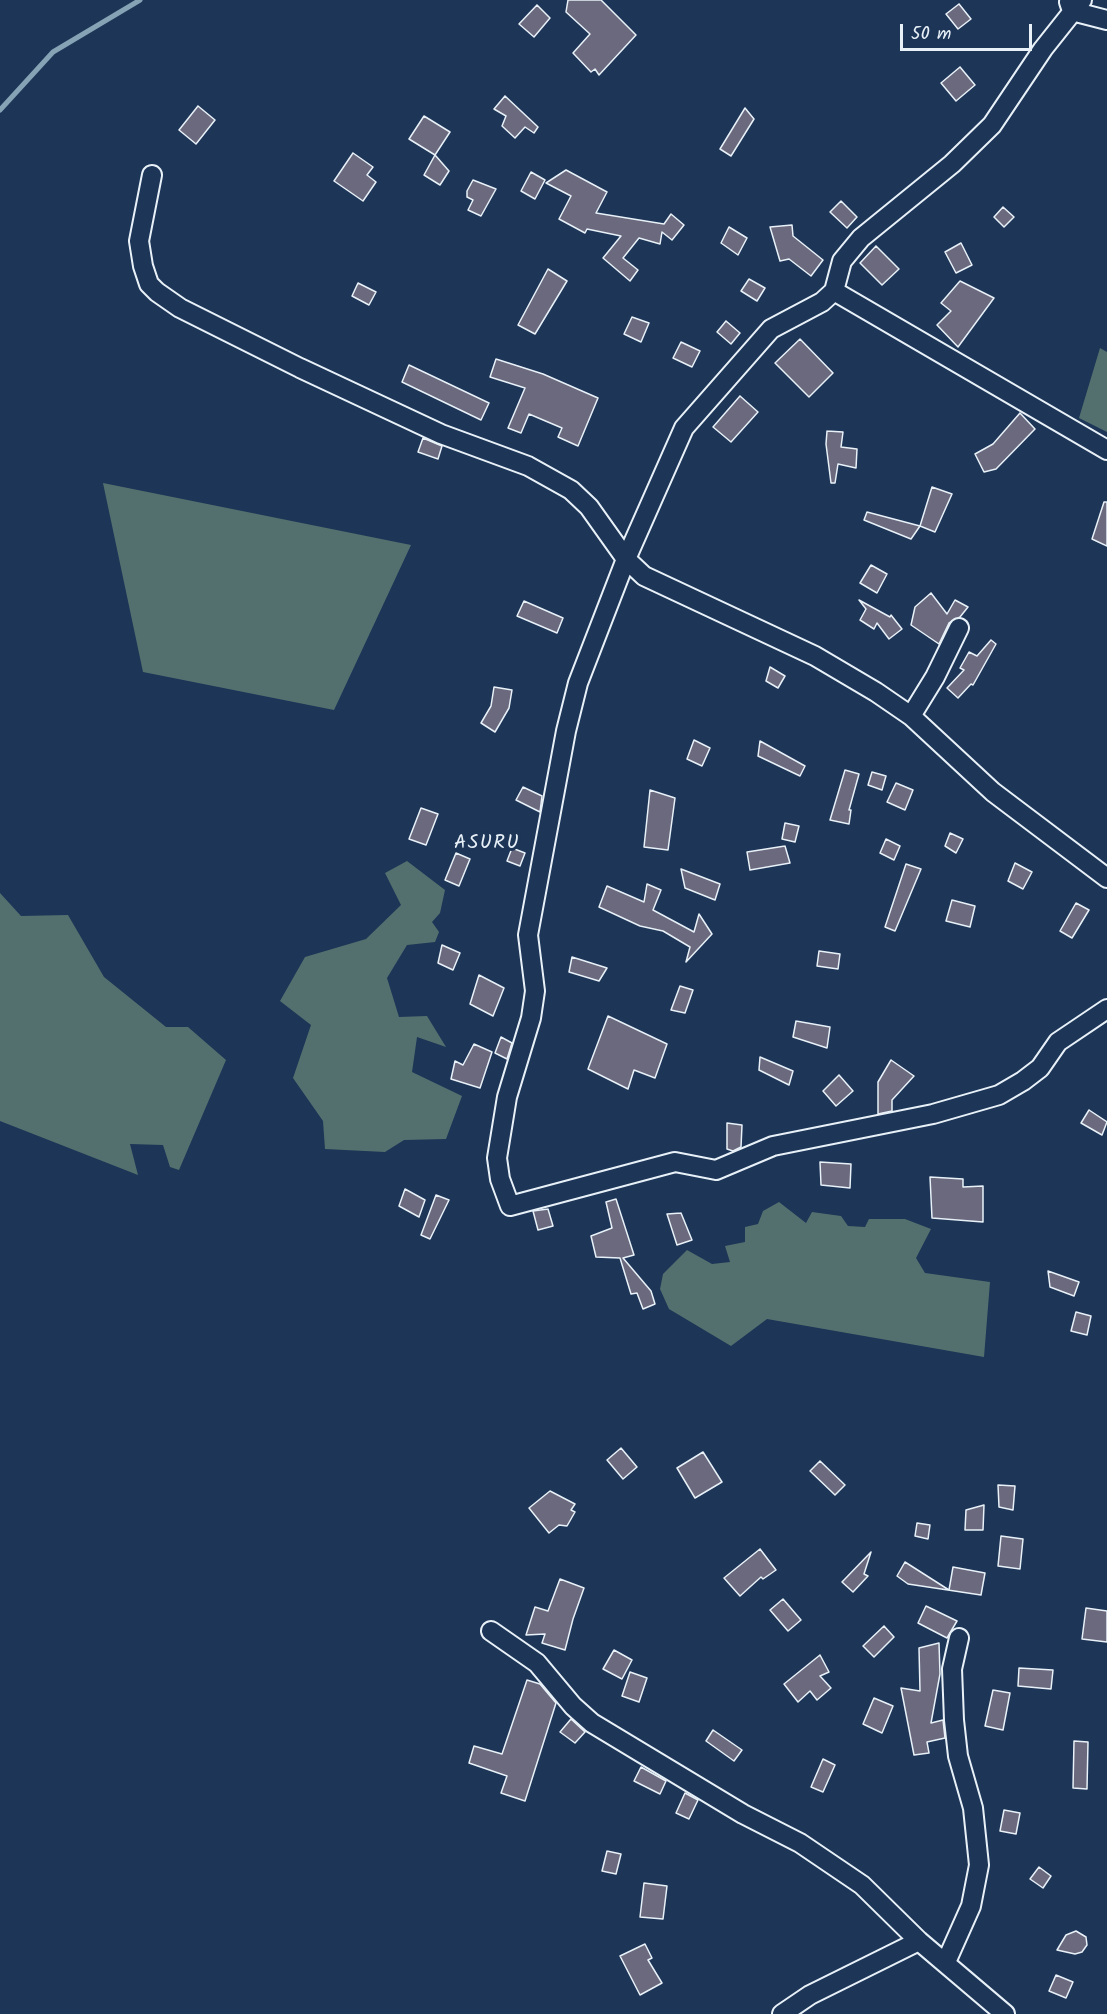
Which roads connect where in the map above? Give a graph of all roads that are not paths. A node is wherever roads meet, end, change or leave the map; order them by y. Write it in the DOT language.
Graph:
graph roads {
  1 [pos="1074,4"];
  2 [pos="1107,20"];
  3 [pos="152,175"];
  4 [pos="834,291"];
  5 [pos="1107,450"];
  6 [pos="626,559"];
  7 [pos="959,628"];
  8 [pos="911,716"];
  9 [pos="1107,878"];
  10 [pos="1107,1009"];
  11 [pos="491,1631"];
  12 [pos="959,1638"];
  13 [pos="919,1941"];
  14 [pos="946,1962"];
  15 [pos="782,2014"];
  16 [pos="1005,2014"];
  1 -- 2 [label="street"];
  1 -- 4 [label="street"];
  3 -- 6 [label="street"];
  4 -- 5 [label="street"];
  4 -- 6 [label="street"];
  6 -- 8 [label="street"];
  6 -- 10 [label="street"];
  7 -- 8 [label="street"];
  8 -- 9 [label="street"];
  11 -- 13 [label="street"];
  12 -- 14 [label="street"];
  13 -- 14 [label="street"];
  13 -- 15 [label="street"];
  14 -- 16 [label="street"];
}
